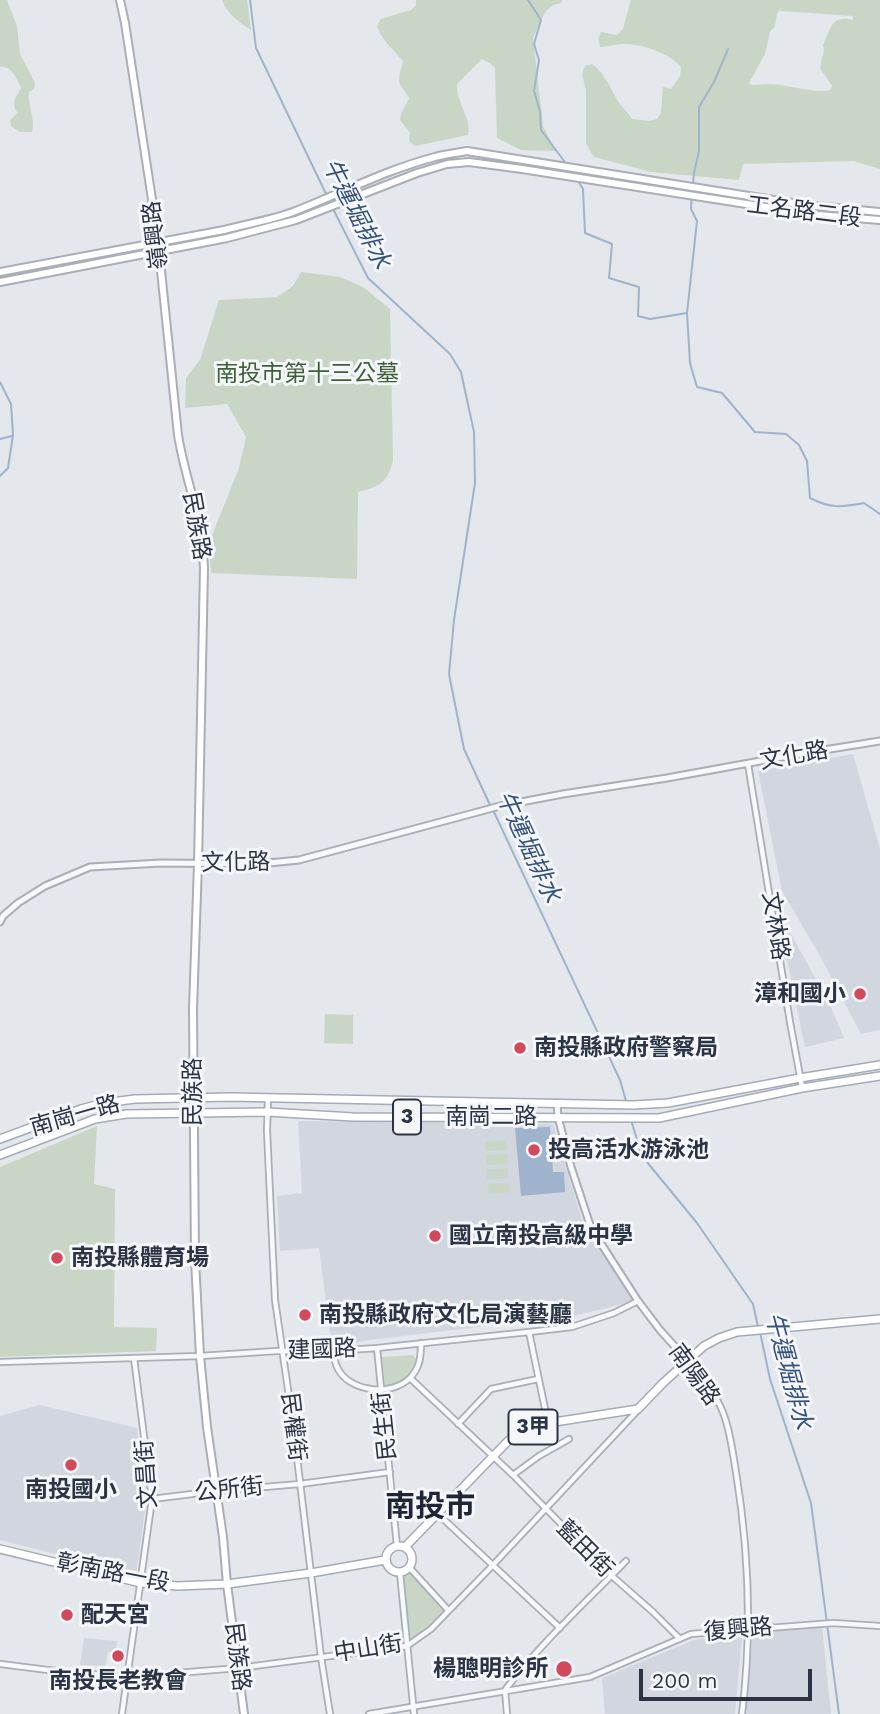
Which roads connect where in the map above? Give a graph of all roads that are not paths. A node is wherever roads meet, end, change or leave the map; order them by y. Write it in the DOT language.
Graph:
graph roads {
  1 [pos="120,0"];
  2 [pos="880,212"];
  3 [pos="880,220"];
  4 [pos="157,241"];
  5 [pos="158,252"];
  6 [pos="0,272"];
  7 [pos="0,282"];
  8 [pos="185,470"];
  9 [pos="880,741"];
  10 [pos="748,764"];
  11 [pos="198,864"];
  12 [pos="0,922"];
  13 [pos="880,1065"];
  14 [pos="880,1076"];
  15 [pos="800,1078"];
  16 [pos="802,1088"];
  17 [pos="194,1097"];
  18 [pos="268,1098"];
  19 [pos="557,1104"];
  20 [pos="267,1112"];
  21 [pos="193,1113"];
  22 [pos="558,1117"];
  23 [pos="0,1139"];
  24 [pos="0,1155"];
  25 [pos="638,1301"];
  26 [pos="880,1319"];
  27 [pos="529,1332"];
  28 [pos="421,1343"];
  29 [pos="377,1348"];
  30 [pos="283,1351"];
  31 [pos="333,1351"];
  32 [pos="200,1356"];
  33 [pos="134,1359"];
  34 [pos="688,1360"];
  35 [pos="0,1362"];
  36 [pos="410,1378"];
  37 [pos="538,1380"];
  38 [pos="382,1389"];
  39 [pos="638,1409"];
  40 [pos="548,1423"];
  41 [pos="458,1424"];
  42 [pos="569,1439"];
  43 [pos="494,1457"];
  44 [pos="390,1472"];
  45 [pos="513,1475"];
  46 [pos="300,1484"];
  47 [pos="216,1490"];
  48 [pos="152,1499"];
  49 [pos="546,1509"];
  50 [pos="437,1513"];
  51 [pos="401,1546"];
  52 [pos="0,1549"];
  53 [pos="385,1560"];
  54 [pos="626,1561"];
  55 [pos="493,1565"];
  56 [pos="409,1567"];
  57 [pos="311,1573"];
  58 [pos="400,1573"];
  59 [pos="612,1576"];
  60 [pos="141,1583"];
  61 [pos="227,1584"];
  62 [pos="448,1610"];
  63 [pos="880,1626"];
  64 [pos="560,1628"];
  65 [pos="747,1629"];
  66 [pos="680,1639"];
  67 [pos="407,1647"];
  68 [pos="321,1657"];
  69 [pos="0,1664"];
  70 [pos="239,1668"];
  71 [pos="127,1677"];
  72 [pos="505,1690"];
  73 [pos="414,1706"];
  74 [pos="122,1714"];
  75 [pos="244,1714"];
  76 [pos="330,1714"];
  77 [pos="369,1714"];
  78 [pos="414,1714"];
  79 [pos="507,1714"];
  80 [pos="742,1714"];
  1 -- 4 [label="main road, 嶺興路"];
  2 -- 4 [label="main road, 工名路二段"];
  3 -- 5 [label="main road, 工名路二段"];
  4 -- 5 [label="main road, 嶺興路"];
  4 -- 6 [label="main road"];
  5 -- 7 [label="main road"];
  5 -- 8 [label="main road, 嶺興路"];
  8 -- 11 [label="main road, 民族路"];
  9 -- 10 [label="street, 文化路"];
  10 -- 11 [label="street, 文化路"];
  10 -- 15 [label="street, 文林路"];
  11 -- 12 [label="street, 文化路"];
  11 -- 17 [label="main road, 民族路"];
  13 -- 15 [label="main road, 3"];
  14 -- 16 [label="main road, 3"];
  15 -- 16 [label="street, 文林路"];
  15 -- 19 [label="main road, 南崗二路 / 3"];
  16 -- 22 [label="main road, 南崗二路 / 3"];
  17 -- 18 [label="main road, 南崗二路 / 3"];
  17 -- 21 [label="main road, 民族路"];
  17 -- 23 [label="main road, 南崗一路 / 3"];
  18 -- 19 [label="main road, 南崗二路 / 3"];
  18 -- 20 [label="street, 民權街"];
  19 -- 22 [label="street, 南陽路"];
  20 -- 21 [label="main road, 南崗二路 / 3"];
  20 -- 22 [label="main road, 南崗二路 / 3"];
  20 -- 30 [label="street, 民權街"];
  21 -- 24 [label="main road, 南崗一路 / 3"];
  21 -- 32 [label="main road, 民族路"];
  22 -- 25 [label="street, 南陽路"];
  25 -- 27 [label="street, 建國路"];
  25 -- 34 [label="street, 南陽路"];
  26 -- 34 [label="main road"];
  27 -- 28 [label="street, 建國路"];
  27 -- 37 [label="street"];
  28 -- 29 [label="street, 建國路"];
  28 -- 36 [label="street"];
  29 -- 31 [label="street, 建國路"];
  29 -- 38 [label="street, 民生街"];
  30 -- 31 [label="street, 建國路"];
  30 -- 32 [label="street, 建國路"];
  30 -- 46 [label="street, 民權街"];
  31 -- 38 [label="street"];
  32 -- 33 [label="street, 建國路"];
  32 -- 47 [label="main road, 民族路"];
  33 -- 35 [label="street, 建國路"];
  33 -- 48 [label="street, 文昌街"];
  34 -- 39 [label="main road"];
  34 -- 65 [label="street, 南陽路"];
  36 -- 38 [label="street"];
  36 -- 41 [label="street, 藍田街"];
  37 -- 40 [label="street"];
  37 -- 41 [label="street"];
  38 -- 44 [label="street, 民生街"];
  39 -- 40 [label="main road, 3甲"];
  39 -- 49 [label="street, 中山街"];
  40 -- 43 [label="main road, 3甲"];
  41 -- 43 [label="street, 藍田街"];
  42 -- 45 [label="street"];
  43 -- 45 [label="street, 藍田街"];
  43 -- 50 [label="main road, 3甲"];
  44 -- 46 [label="street, 公所街"];
  44 -- 51 [label="street, 民生街"];
  45 -- 49 [label="street, 藍田街"];
  46 -- 47 [label="street, 公所街"];
  46 -- 57 [label="street, 民權街"];
  47 -- 48 [label="street, 公所街"];
  47 -- 61 [label="main road, 民族路"];
  48 -- 60 [label="street, 文昌街"];
  49 -- 55 [label="street, 中山街"];
  49 -- 59 [label="street, 藍田街"];
  50 -- 51 [label="main road, 3甲"];
  50 -- 55 [label="street"];
  51 -- 53 [label="main road, 3甲"];
  51 -- 56 [label="main road"];
  52 -- 60 [label="main road, 彰南路一段"];
  53 -- 57 [label="main road, 彰南路一段"];
  53 -- 58 [label="main road"];
  54 -- 59 [label="street"];
  55 -- 62 [label="street, 中山街"];
  55 -- 64 [label="street"];
  56 -- 58 [label="main road"];
  56 -- 62 [label="street"];
  57 -- 61 [label="main road, 彰南路一段"];
  57 -- 68 [label="street, 民權街"];
  58 -- 67 [label="street"];
  59 -- 64 [label="street"];
  59 -- 66 [label="street, 藍田街"];
  60 -- 61 [label="main road, 彰南路一段"];
  60 -- 71 [label="street, 文昌街"];
  61 -- 70 [label="main road, 民族路"];
  62 -- 67 [label="street, 中山街"];
  63 -- 65 [label="street, 復興路"];
  64 -- 72 [label="street"];
  65 -- 66 [label="street, 復興路"];
  65 -- 80 [label="street, 南陽路"];
  66 -- 72 [label="street, 復興路"];
  67 -- 68 [label="street, 中山街"];
  67 -- 73 [label="street"];
  68 -- 70 [label="street, 中山街"];
  68 -- 76 [label="street, 民權街"];
  69 -- 71 [label="street, 中山街"];
  70 -- 71 [label="street, 中山街"];
  70 -- 75 [label="main road, 民族路"];
  71 -- 74 [label="street, 文昌街"];
  72 -- 73 [label="street, 復興路"];
  72 -- 79 [label="street"];
  73 -- 77 [label="street, 復興路"];
  73 -- 78 [label="street"];
}
